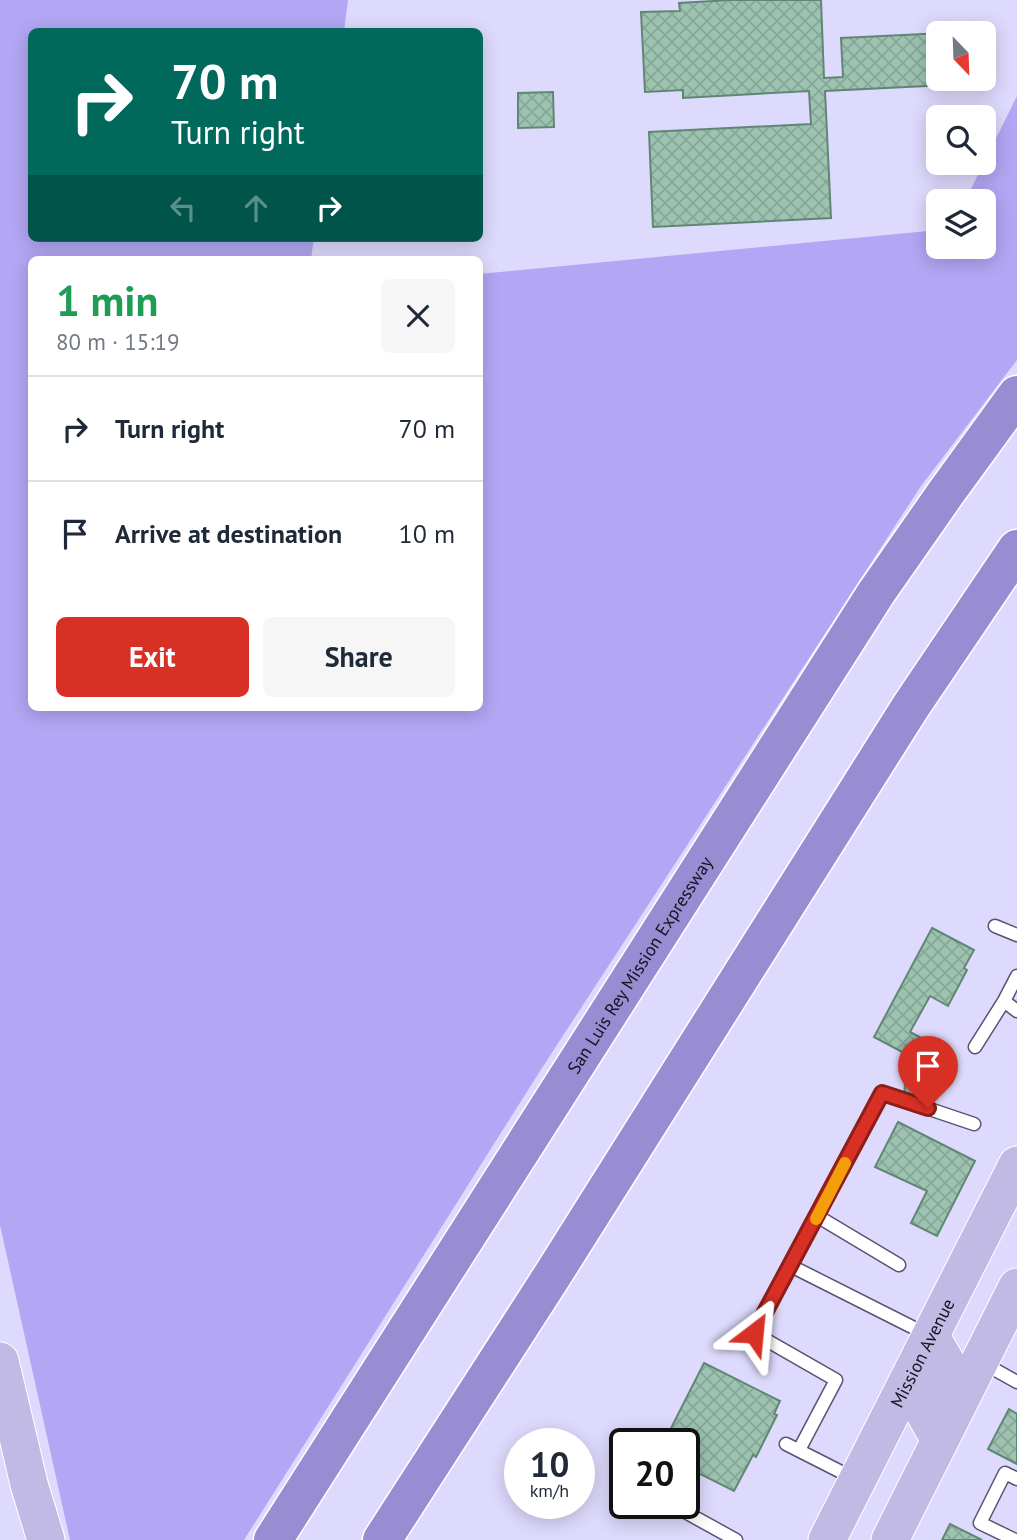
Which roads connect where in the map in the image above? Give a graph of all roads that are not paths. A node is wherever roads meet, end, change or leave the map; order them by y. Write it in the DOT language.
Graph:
graph roads {
  1 [pos="1017,395"];
  2 [pos="1017,549"];
  3 [pos="995,926"];
  4 [pos="1017,935"];
  5 [pos="1017,976"];
  6 [pos="1004,1001"];
  7 [pos="1017,1011"];
  8 [pos="975,1047"];
  9 [pos="974,1124"];
  10 [pos="1017,1165"];
  11 [pos="817,1216"];
  12 [pos="972,1254"];
  13 [pos="899,1265"];
  14 [pos="791,1266"];
  15 [pos="1017,1287"];
  16 [pos="931,1337"];
  17 [pos="0,1361"];
  18 [pos="980,1361"];
  19 [pos="1017,1382"];
  20 [pos="939,1441"];
  21 [pos="786,1444"];
  22 [pos="799,1450"];
  23 [pos="1017,1479"];
  24 [pos="859,1480"];
  25 [pos="698,1519"];
  26 [pos="894,1538"];
  27 [pos="46,1540"];
  28 [pos="273,1540"];
  29 [pos="382,1540"];
  30 [pos="736,1540"];
  31 [pos="827,1540"];
  32 [pos="1014,1540"];
  1 -- 28 [label="highway, San Luis Rey Mission Expressway"];
  2 -- 29 [label="highway"];
  3 -- 4 [label="lane"];
  5 -- 6 [label="lane"];
  6 -- 7 [label="lane"];
  6 -- 8 [label="lane"];
  9 -- 11 [label="lane"];
  10 -- 12 [label="main road, Mission Avenue"];
  11 -- 13 [label="lane"];
  11 -- 14 [label="lane"];
  12 -- 16 [label="main road, Mission Avenue"];
  12 -- 18 [label="main road"];
  14 -- 16 [label="lane"];
  14 -- 22 [label="lane"];
  15 -- 18 [label="main road"];
  16 -- 20 [label="main road"];
  16 -- 24 [label="main road, Mission Avenue"];
  17 -- 27 [label="main road"];
  18 -- 19 [label="lane"];
  18 -- 20 [label="main road"];
  20 -- 26 [label="main road"];
  21 -- 22 [label="lane"];
  22 -- 24 [label="lane"];
  23 -- 32 [label="lane"];
  24 -- 31 [label="main road, Mission Avenue"];
  25 -- 30 [label="lane"];
}
